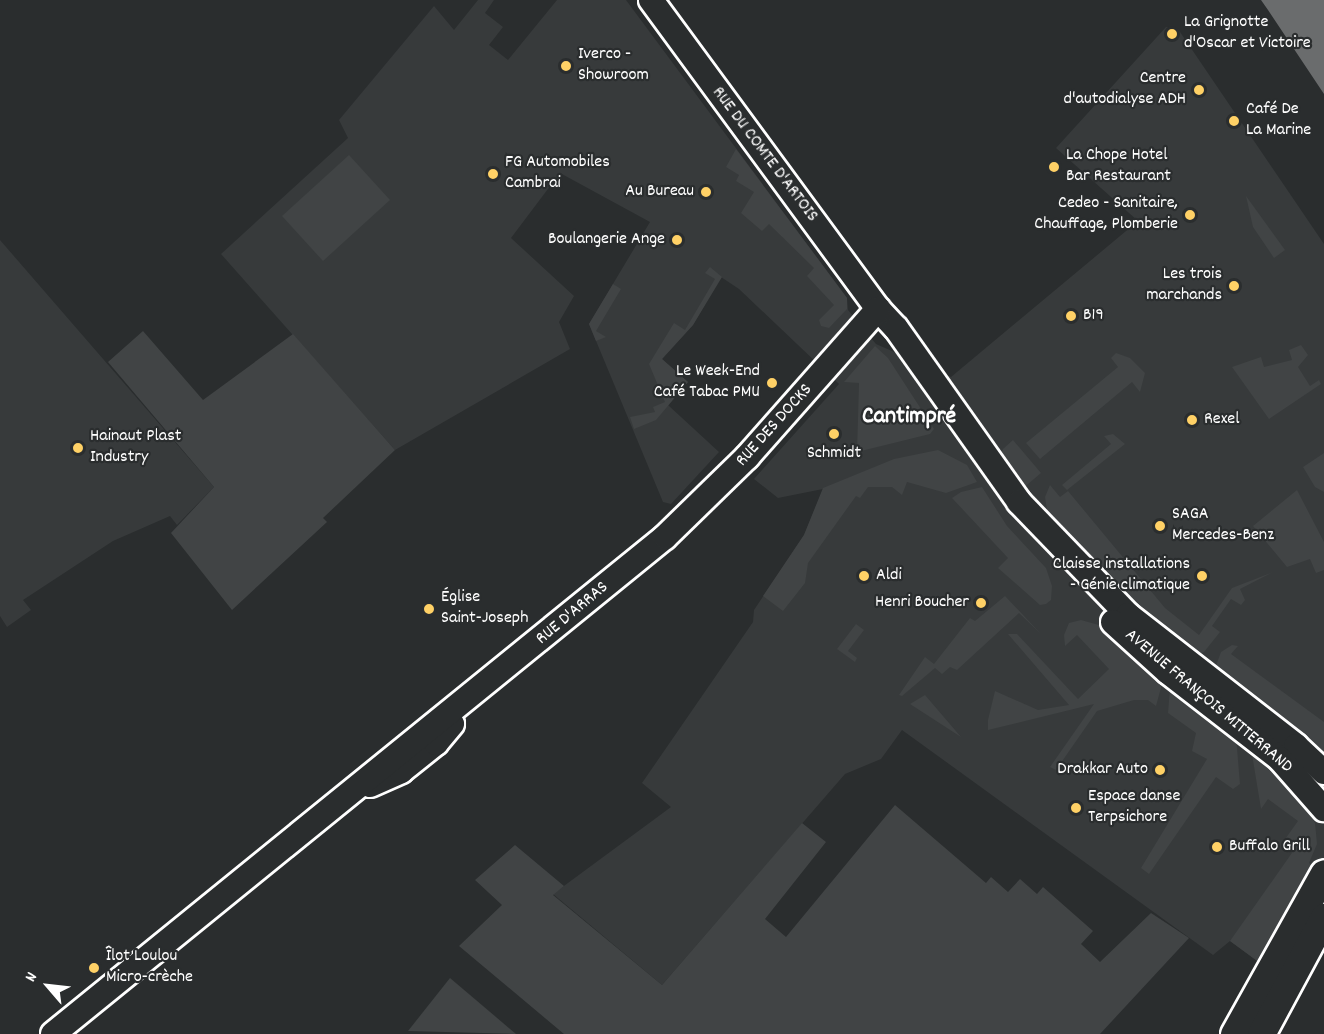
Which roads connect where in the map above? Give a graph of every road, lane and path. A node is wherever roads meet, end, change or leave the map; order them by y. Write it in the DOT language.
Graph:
graph roads {
  1 [pos="651,0"];
  2 [pos="878,309"];
  3 [pos="665,537"];
  4 [pos="1324,772"];
  5 [pos="1324,809"];
  6 [pos="1324,873"];
  7 [pos="1324,917"];
  8 [pos="1324,950"];
  9 [pos="53,1034"];
  10 [pos="1234,1034"];
  11 [pos="1261,1034"];
  12 [pos="1274,1034"];
  1 -- 2 [label="main road, RUE DU COMTE D'ARTOIS"];
  2 -- 3 [label="main road, RUE DES DOCKS"];
  2 -- 4 [label="main road, AVENUE FRANÇOIS MITTERRAND"];
  2 -- 5 [label="main road, AVENUE FRANÇOIS MITTERRAND"];
  3 -- 9 [label="main road, RUE D'ARRAS"];
  6 -- 10 [label="main road"];
  7 -- 11 [label="main road"];
  8 -- 12 [label="main road"];
}
